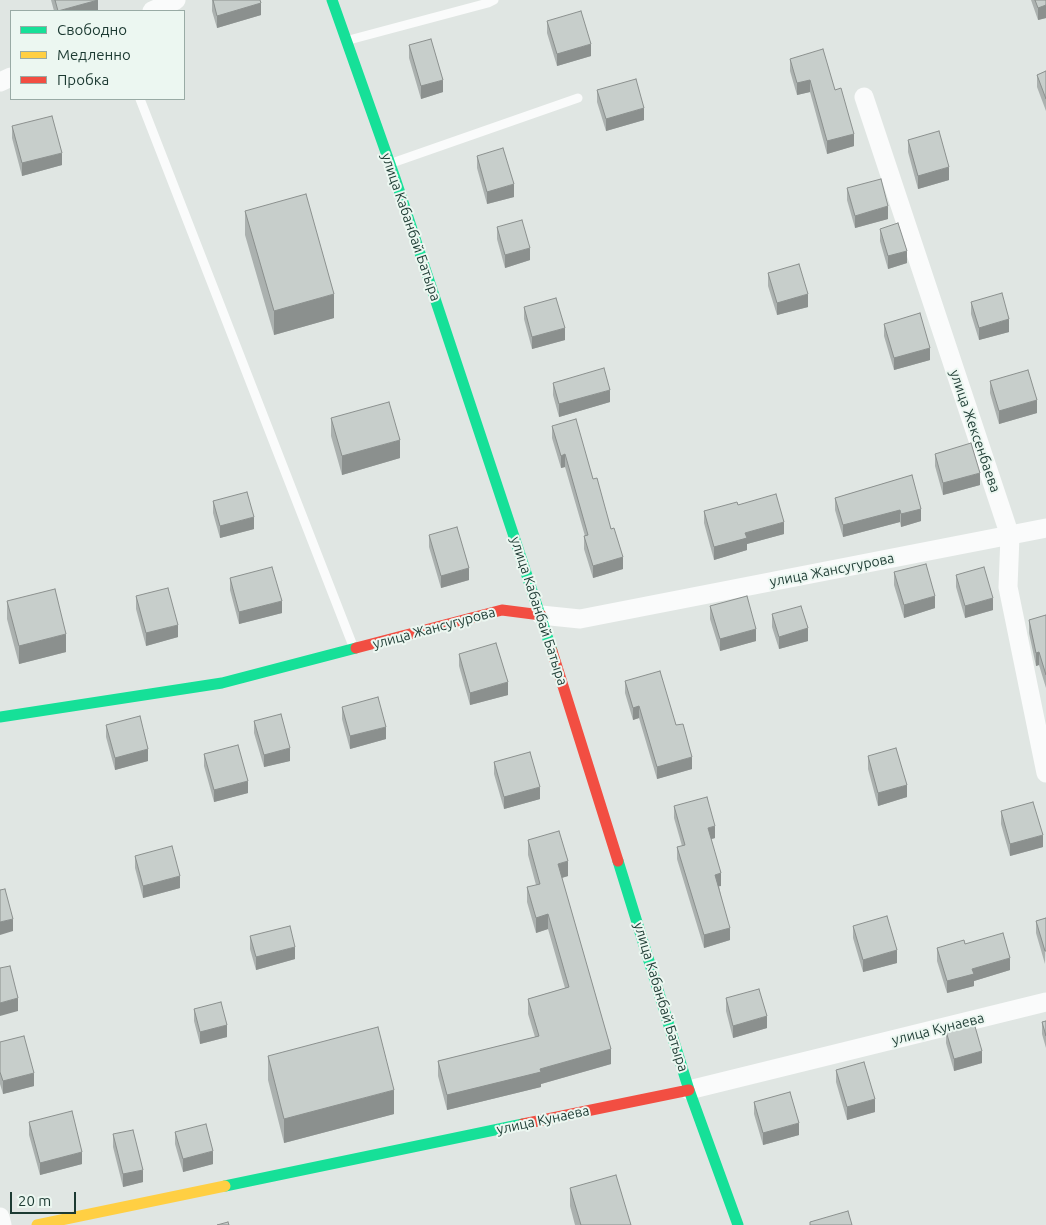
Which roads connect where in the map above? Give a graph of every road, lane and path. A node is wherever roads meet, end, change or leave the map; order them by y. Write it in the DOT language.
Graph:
graph roads {
  1 [pos="176,0"];
  2 [pos="332,0"];
  3 [pos="494,0"];
  4 [pos="154,10"];
  5 [pos="346,41"];
  6 [pos="578,98"];
  7 [pos="864,98"];
  8 [pos="140,100"];
  9 [pos="390,164"];
  10 [pos="1046,528"];
  11 [pos="1010,536"];
  12 [pos="541,614"];
  13 [pos="354,649"];
  14 [pos="0,717"];
  15 [pos="1046,773"];
  16 [pos="1046,1002"];
  17 [pos="689,1090"];
  18 [pos="0,1217"];
  19 [pos="2,1225"];
  20 [pos="37,1225"];
  21 [pos="738,1225"];
  1 -- 4 [label="street"];
  2 -- 5 [label="street, улица Кабанбай Батыра"];
  3 -- 5 [label="lane"];
  5 -- 9 [label="street, улица Кабанбай Батыра"];
  6 -- 9 [label="lane"];
  7 -- 11 [label="street, улица Жексенбаева"];
  8 -- 13 [label="lane"];
  9 -- 12 [label="street, улица Кабанбай Батыра"];
  10 -- 11 [label="street, улица Жансугурова"];
  11 -- 12 [label="street, улица Жансугурова"];
  11 -- 15 [label="street, улица Жексенбаева"];
  12 -- 13 [label="street, улица Жансугурова"];
  12 -- 17 [label="street, улица Кабанбай Батыра"];
  13 -- 14 [label="street, улица Жансугурова"];
  16 -- 17 [label="street, улица Кунаева"];
  17 -- 20 [label="street, улица Кунаева"];
  17 -- 21 [label="street, улица Кабанбай Батыра"];
  18 -- 19 [label="street"];
}
